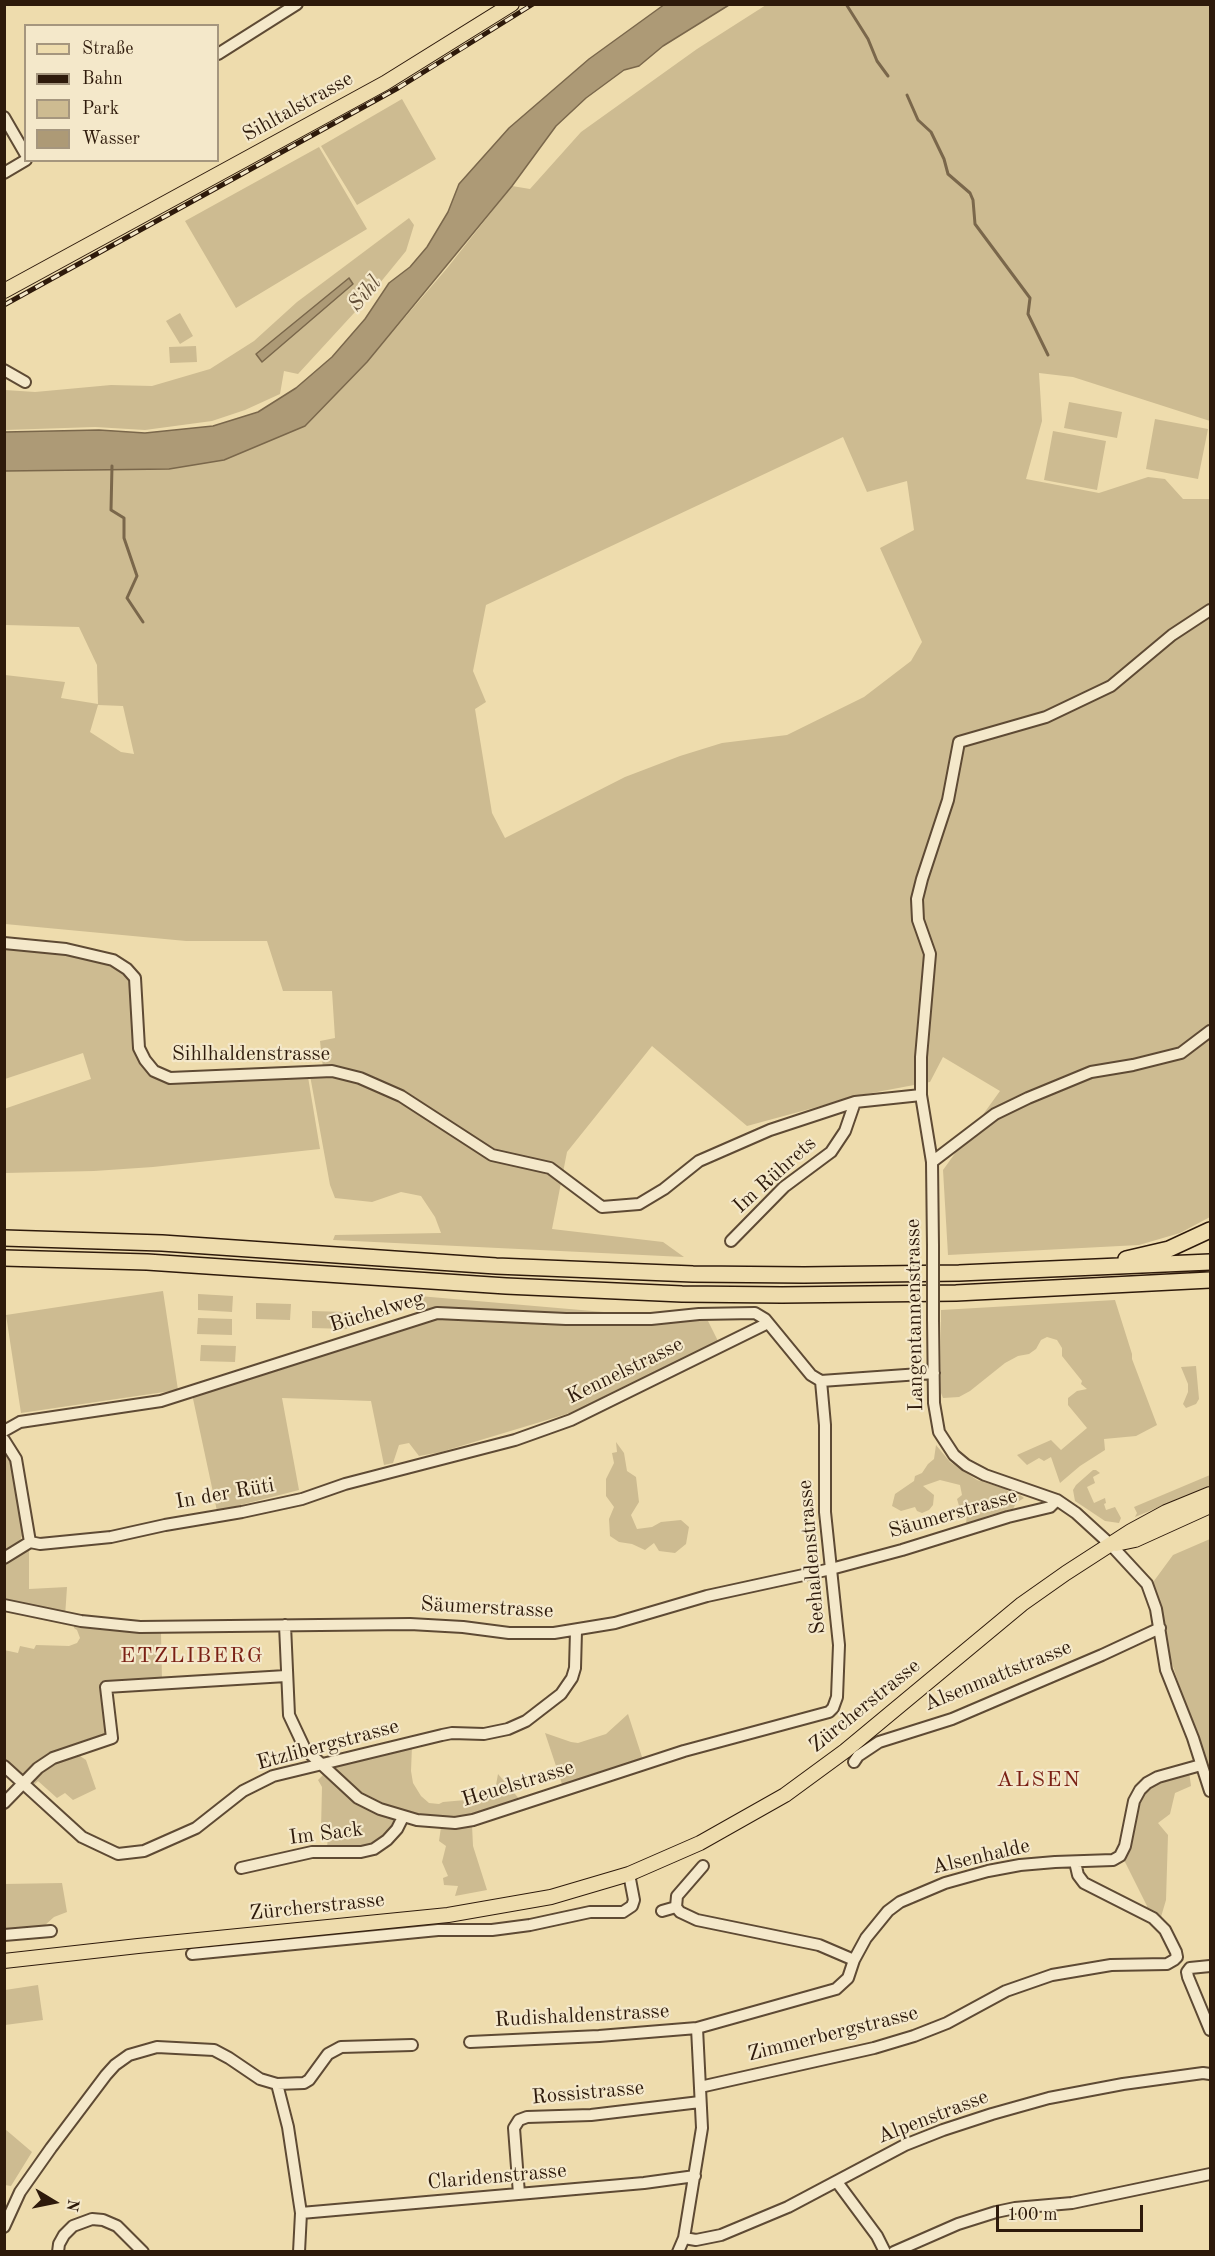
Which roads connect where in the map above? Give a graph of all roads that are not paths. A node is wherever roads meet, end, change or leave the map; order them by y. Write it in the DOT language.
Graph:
graph roads {
  1 [pos="297,4"];
  2 [pos="512,4"];
  3 [pos="219,53"];
  4 [pos="4,117"];
  5 [pos="24,152"];
  6 [pos="24,161"];
  7 [pos="4,172"];
  8 [pos="4,291"];
  9 [pos="4,370"];
  10 [pos="25,382"];
  11 [pos="1210,610"];
  12 [pos="4,943"];
  13 [pos="1210,1031"];
  14 [pos="921,1095"];
  15 [pos="855,1102"];
  16 [pos="932,1162"];
  17 [pos="1210,1230"];
  18 [pos="4,1238"];
  19 [pos="731,1241"];
  20 [pos="4,1258"];
  21 [pos="1210,1262"];
  22 [pos="1063,1269"];
  23 [pos="1210,1280"];
  24 [pos="768,1323"];
  25 [pos="934,1373"];
  26 [pos="821,1381"];
  27 [pos="4,1431"];
  28 [pos="4,1440"];
  29 [pos="424,1463"];
  30 [pos="1210,1494"];
  31 [pos="1057,1500"];
  32 [pos="1210,1506"];
  33 [pos="30,1542"];
  34 [pos="1111,1545"];
  35 [pos="4,1558"];
  36 [pos="831,1569"];
  37 [pos="4,1605"];
  38 [pos="285,1625"];
  39 [pos="1160,1628"];
  40 [pos="576,1631"];
  41 [pos="286,1676"];
  42 [pos="813,1716"];
  43 [pos="855,1762"];
  44 [pos="321,1764"];
  45 [pos="1201,1765"];
  46 [pos="4,1766"];
  47 [pos="23,1782"];
  48 [pos="1210,1791"];
  49 [pos="4,1803"];
  50 [pos="403,1817"];
  51 [pos="1075,1862"];
  52 [pos="702,1866"];
  53 [pos="241,1868"];
  54 [pos="629,1874"];
  55 [pos="675,1907"];
  56 [pos="662,1911"];
  57 [pos="51,1931"];
  58 [pos="4,1935"];
  59 [pos="192,1954"];
  60 [pos="854,1960"];
  61 [pos="4,1961"];
  62 [pos="1210,1965"];
  63 [pos="697,2028"];
  64 [pos="1210,2030"];
  65 [pos="470,2042"];
  66 [pos="412,2045"];
  67 [pos="1210,2074"];
  68 [pos="277,2084"];
  69 [pos="700,2087"];
  70 [pos="700,2102"];
  71 [pos="1210,2174"];
  72 [pos="695,2176"];
  73 [pos="837,2182"];
  74 [pos="519,2194"];
  75 [pos="301,2213"];
  76 [pos="4,2227"];
  77 [pos="684,2238"];
  78 [pos="58,2252"];
  79 [pos="143,2252"];
  80 [pos="298,2252"];
  81 [pos="678,2252"];
  82 [pos="885,2252"];
  83 [pos="894,2252"];
  1 -- 3 [label="street"];
  2 -- 8 [label="main road, Sihltalstrasse"];
  4 -- 5 [label="street"];
  6 -- 7 [label="street"];
  9 -- 10 [label="street"];
  11 -- 14 [label="street, Langentannenstrasse"];
  12 -- 15 [label="street, Sihlhaldenstrasse"];
  13 -- 16 [label="street"];
  14 -- 15 [label="street, Sihlhaldenstrasse"];
  14 -- 16 [label="street, Langentannenstrasse"];
  15 -- 19 [label="street, Im Rührets"];
  16 -- 25 [label="street, Langentannenstrasse, bridge"];
  17 -- 22 [label="highway"];
  18 -- 22 [label="highway"];
  20 -- 23 [label="highway"];
  21 -- 22 [label="highway"];
  24 -- 26 [label="street"];
  24 -- 27 [label="street, Büchelweg"];
  24 -- 29 [label="street, Kennelstrasse"];
  25 -- 26 [label="street"];
  25 -- 31 [label="street, Langentannenstrasse"];
  26 -- 36 [label="street, Seehaldenstrasse"];
  28 -- 33 [label="street"];
  29 -- 33 [label="street, In der Rüti"];
  30 -- 34 [label="main road, Zürcherstrasse"];
  31 -- 34 [label="street, Langentannenstrasse"];
  31 -- 36 [label="street, Säumerstrasse"];
  32 -- 34 [label="main road, Zürcherstrasse"];
  33 -- 35 [label="street"];
  34 -- 39 [label="street, Langentannenstrasse"];
  34 -- 54 [label="main road, Zürcherstrasse"];
  36 -- 40 [label="street, Säumerstrasse"];
  36 -- 42 [label="street, Seehaldenstrasse"];
  37 -- 38 [label="street, Säumerstrasse"];
  38 -- 40 [label="street, Säumerstrasse"];
  38 -- 41 [label="street, Heuelstrasse"];
  39 -- 43 [label="street, Alsenmattstrasse"];
  39 -- 45 [label="street, Langentannenstrasse"];
  40 -- 44 [label="street, Etzlibergstrasse"];
  41 -- 44 [label="street, Heuelstrasse"];
  41 -- 47 [label="street"];
  42 -- 50 [label="street, Heuelstrasse"];
  44 -- 47 [label="street, Etzlibergstrasse"];
  44 -- 50 [label="street, Heuelstrasse"];
  45 -- 48 [label="street, Langentannenstrasse"];
  45 -- 51 [label="street, Alsenhalde"];
  46 -- 47 [label="street, Etzlibergstrasse"];
  47 -- 49 [label="street"];
  50 -- 53 [label="street, Im Sack"];
  51 -- 60 [label="street, Alsenhalde"];
  51 -- 69 [label="street, Zimmerbergstrasse"];
  52 -- 55 [label="street"];
  54 -- 59 [label="street, Zürcherstrasse"];
  54 -- 61 [label="main road, Zürcherstrasse"];
  55 -- 56 [label="street"];
  55 -- 60 [label="street"];
  57 -- 58 [label="street"];
  60 -- 63 [label="street"];
  62 -- 64 [label="street"];
  63 -- 65 [label="street, Rudishaldenstrasse"];
  63 -- 69 [label="street"];
  66 -- 68 [label="street"];
  67 -- 73 [label="street, Alpenstrasse"];
  68 -- 75 [label="street"];
  68 -- 76 [label="street"];
  69 -- 70 [label="street"];
  70 -- 72 [label="street"];
  70 -- 74 [label="street, Rossistrasse"];
  71 -- 83 [label="street"];
  72 -- 74 [label="street, Claridenstrasse"];
  72 -- 77 [label="street"];
  73 -- 77 [label="street, Alpenstrasse"];
  73 -- 82 [label="street"];
  74 -- 75 [label="street, Claridenstrasse"];
  75 -- 80 [label="street"];
  77 -- 81 [label="street"];
  78 -- 79 [label="street"];
}
